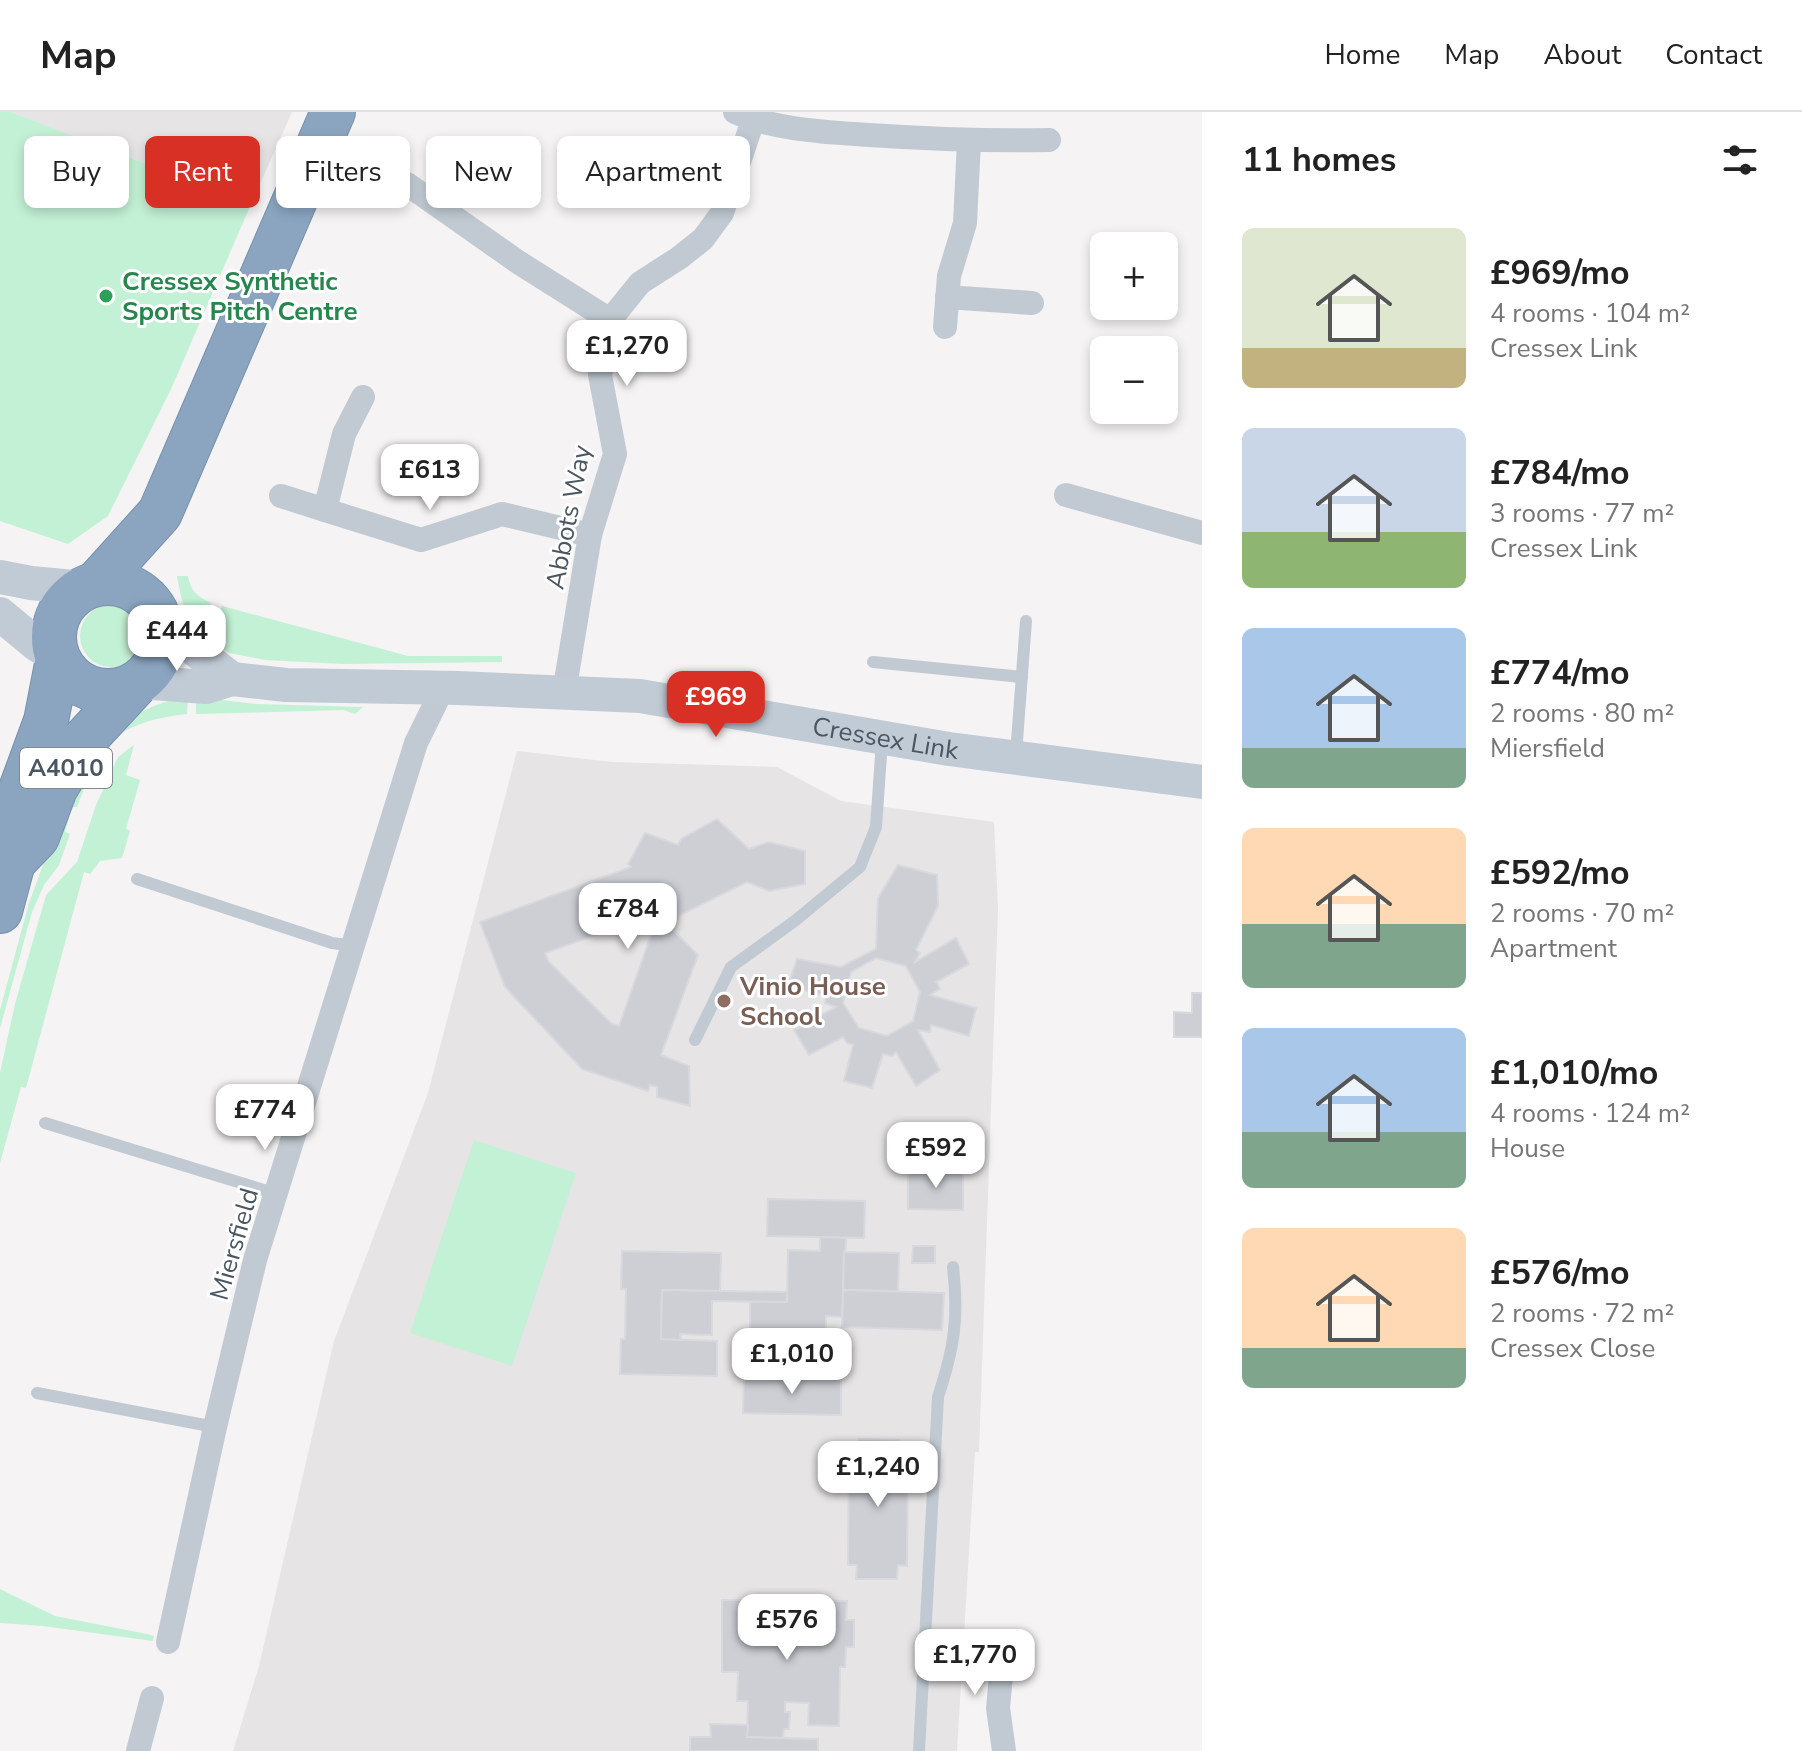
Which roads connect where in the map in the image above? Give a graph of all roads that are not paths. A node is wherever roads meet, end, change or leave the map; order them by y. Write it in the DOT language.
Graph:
graph roads {
  1 [pos="333,112"];
  2 [pos="744,116"];
  3 [pos="1049,140"];
  4 [pos="969,141"];
  5 [pos="410,186"];
  6 [pos="445,208"];
  7 [pos="444,211"];
  8 [pos="947,297"];
  9 [pos="1032,303"];
  10 [pos="610,320"];
  11 [pos="945,327"];
  12 [pos="363,397"];
  13 [pos="1066,495"];
  14 [pos="281,496"];
  15 [pos="325,510"];
  16 [pos="160,513"];
  17 [pos="1202,533"];
  18 [pos="590,535"];
  19 [pos="0,577"];
  20 [pos="90,586"];
  21 [pos="0,614"];
  22 [pos="160,621"];
  23 [pos="1026,621"];
  24 [pos="58,658"];
  25 [pos="873,662"];
  26 [pos="1022,677"];
  27 [pos="232,679"];
  28 [pos="137,683"];
  29 [pos="443,688"];
  30 [pos="564,693"];
  31 [pos="883,738"];
  32 [pos="1016,758"];
  33 [pos="1202,782"];
  34 [pos="13,862"];
  35 [pos="137,879"];
  36 [pos="0,911"];
  37 [pos="355,946"];
  38 [pos="695,1040"];
  39 [pos="45,1123"];
  40 [pos="277,1194"];
  41 [pos="953,1267"];
  42 [pos="37,1393"];
  43 [pos="215,1427"];
  44 [pos="168,1642"];
  45 [pos="1004,1642"];
  46 [pos="152,1698"];
  47 [pos="138,1751"];
  48 [pos="919,1751"];
  49 [pos="1004,1751"];
  1 -- 16 [label="highway, A4010"];
  2 -- 4 [label="street"];
  2 -- 10 [label="street, Abbots Way"];
  3 -- 4 [label="street"];
  4 -- 8 [label="street"];
  5 -- 7 [label="street"];
  6 -- 7 [label="lane"];
  7 -- 10 [label="street"];
  8 -- 9 [label="street"];
  8 -- 11 [label="street"];
  10 -- 18 [label="street, Abbots Way"];
  12 -- 15 [label="street"];
  13 -- 17 [label="street"];
  14 -- 15 [label="street"];
  15 -- 18 [label="street"];
  16 -- 20 [label="highway, A4010"];
  16 -- 22 [label="highway, A4010"];
  18 -- 30 [label="street, Abbots Way"];
  19 -- 20 [label="street"];
  20 -- 22 [label="highway"];
  20 -- 24 [label="highway, A4010"];
  21 -- 24 [label="street"];
  22 -- 27 [label="street"];
  22 -- 28 [label="highway, A4010"];
  23 -- 26 [label="lane"];
  24 -- 28 [label="highway"];
  24 -- 34 [label="highway, A4010"];
  25 -- 26 [label="lane"];
  26 -- 32 [label="lane"];
  27 -- 28 [label="street, Cressex Link"];
  27 -- 29 [label="street, Cressex Link"];
  28 -- 34 [label="highway, A4010"];
  29 -- 30 [label="street, Cressex Link"];
  29 -- 37 [label="street, Miersfield"];
  30 -- 31 [label="street, Cressex Link"];
  31 -- 32 [label="street, Cressex Link"];
  31 -- 38 [label="lane"];
  32 -- 33 [label="street, Cressex Link"];
  34 -- 36 [label="highway, A4010"];
  35 -- 37 [label="lane"];
  37 -- 40 [label="street, Miersfield"];
  39 -- 40 [label="lane"];
  40 -- 43 [label="street, Miersfield"];
  41 -- 48 [label="lane"];
  42 -- 43 [label="lane"];
  43 -- 44 [label="street, Miersfield"];
  45 -- 49 [label="street"];
  46 -- 47 [label="street"];
}
